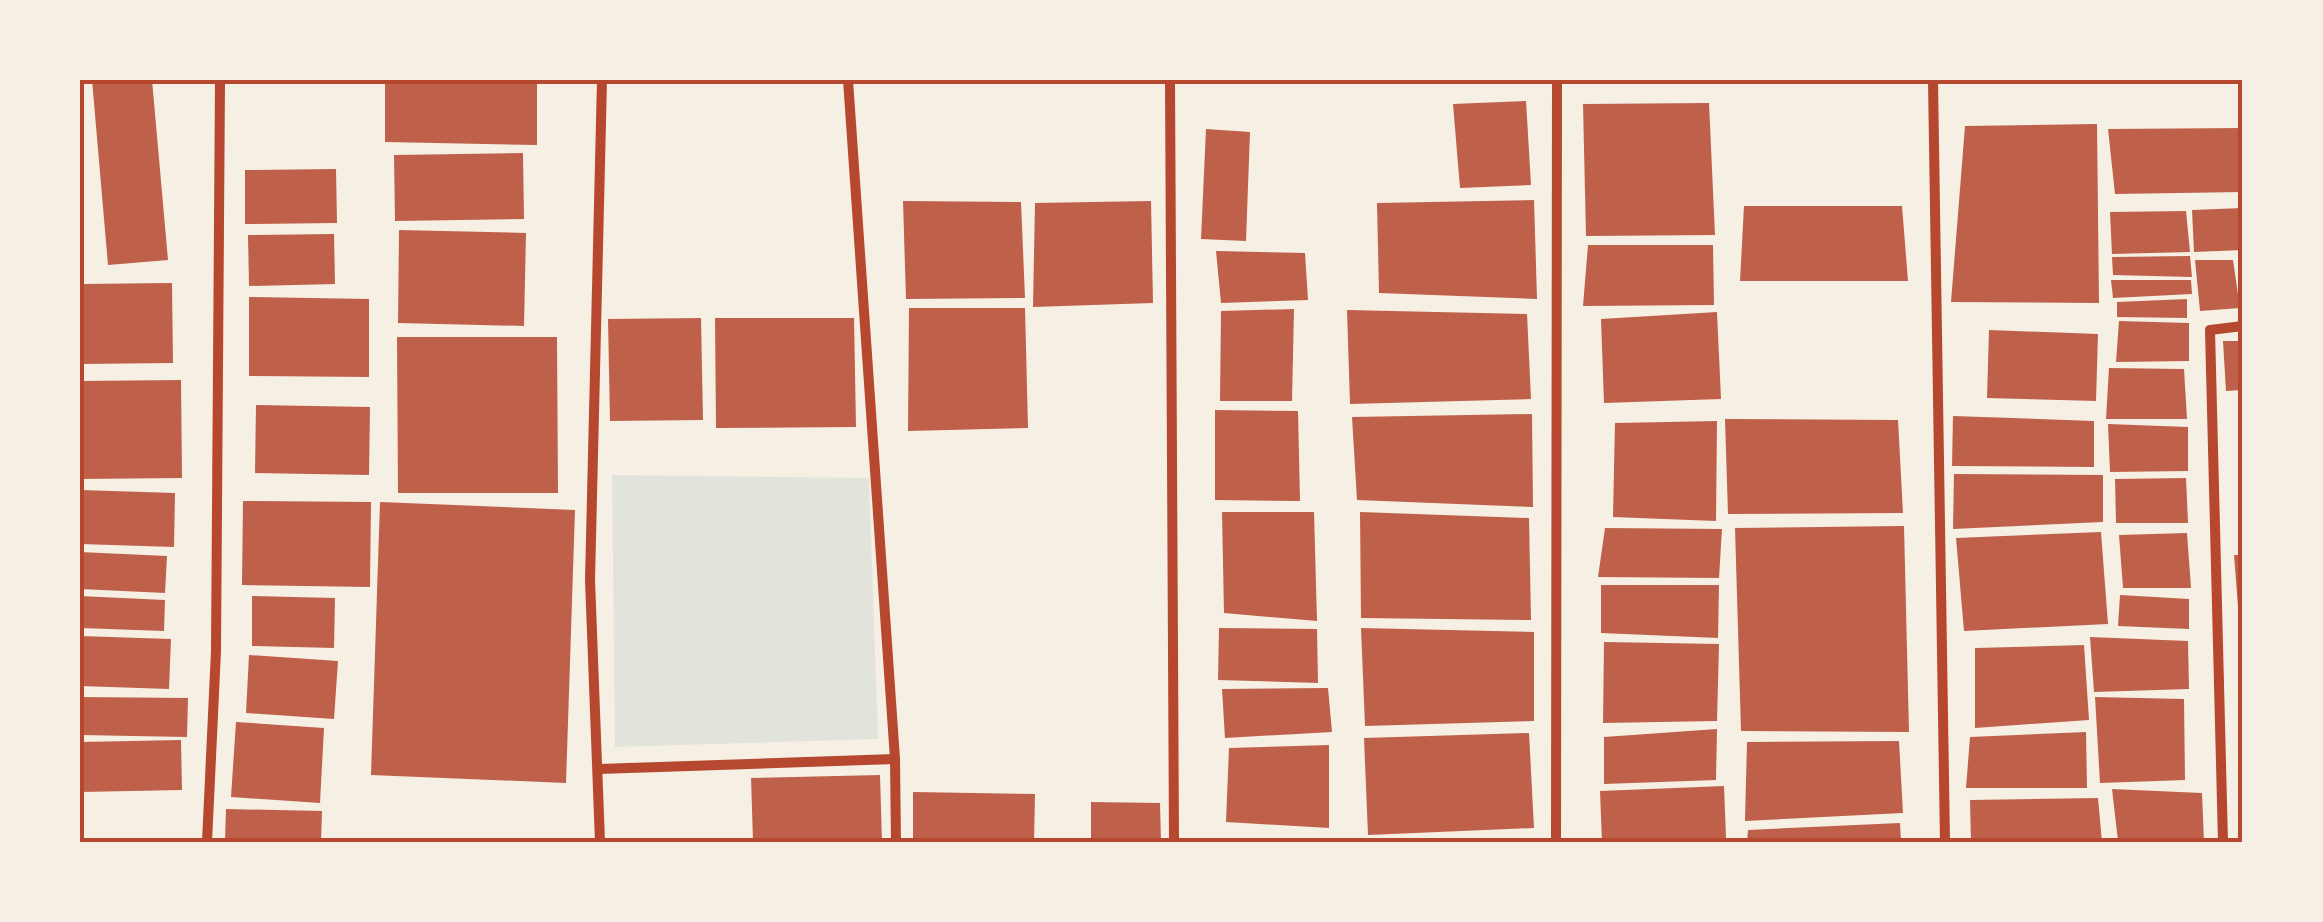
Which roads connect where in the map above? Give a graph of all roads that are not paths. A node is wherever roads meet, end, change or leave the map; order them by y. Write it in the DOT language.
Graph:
graph roads {
  1 [pos="220,80"];
  2 [pos="602,80"];
  3 [pos="848,80"];
  4 [pos="1170,80"];
  5 [pos="1557,80"];
  6 [pos="1933,80"];
  7 [pos="2243,326"];
  8 [pos="894,759"];
  9 [pos="599,769"];
  10 [pos="207,842"];
  11 [pos="600,842"];
  12 [pos="896,842"];
  13 [pos="1174,842"];
  14 [pos="1556,842"];
  15 [pos="1944,842"];
  16 [pos="2223,842"];
  1 -- 10 [label="street"];
  2 -- 9 [label="street"];
  3 -- 8 [label="street"];
  4 -- 13 [label="street"];
  5 -- 14 [label="street"];
  6 -- 15 [label="street"];
  7 -- 16 [label="street"];
  8 -- 9 [label="street"];
  8 -- 12 [label="street"];
  9 -- 11 [label="street"];
}
